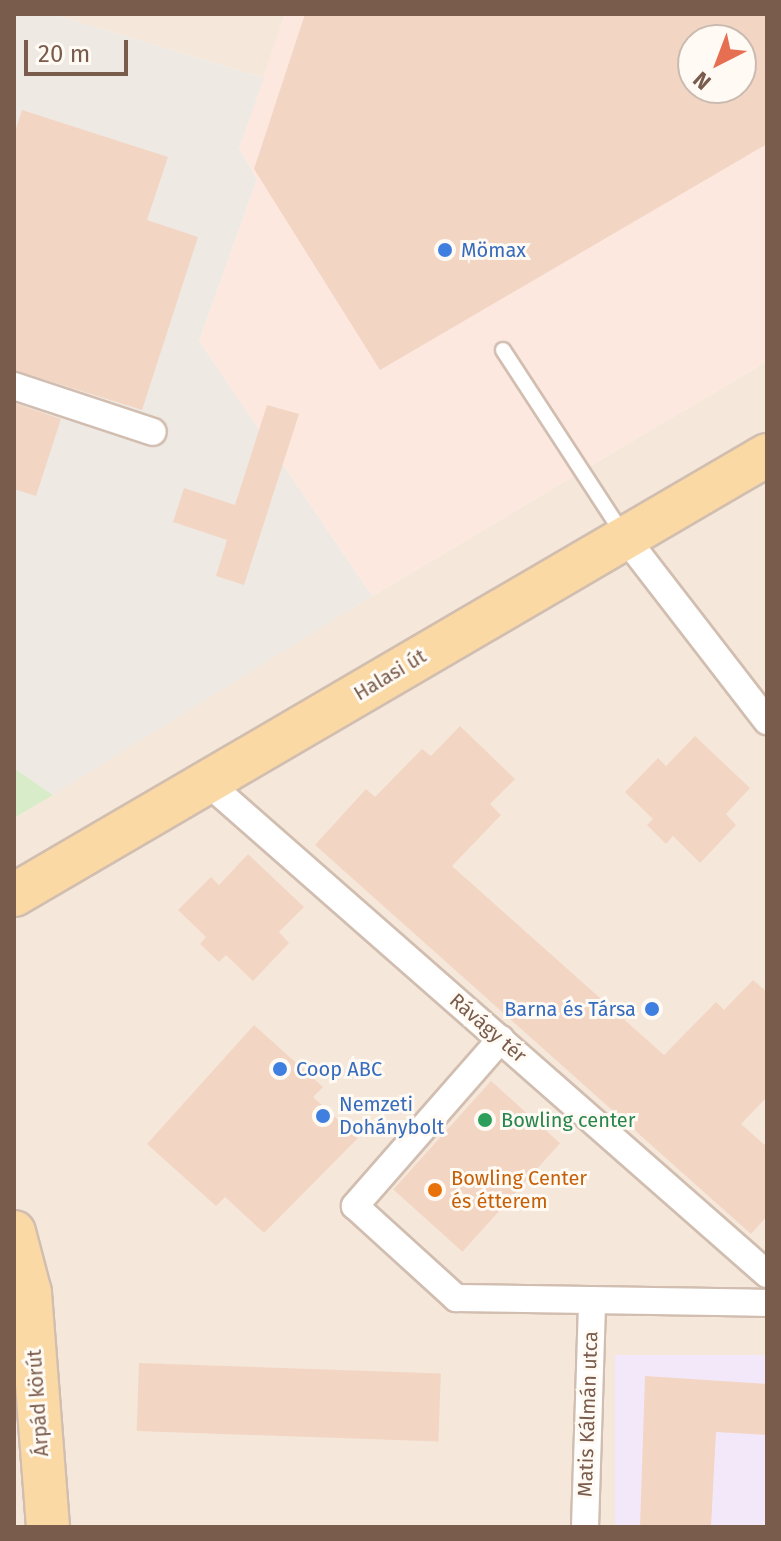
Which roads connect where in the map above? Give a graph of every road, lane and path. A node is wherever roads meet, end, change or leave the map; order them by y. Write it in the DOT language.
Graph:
graph roads {
  1 [pos="503,350"];
  2 [pos="14,386"];
  3 [pos="153,432"];
  4 [pos="767,455"];
  5 [pos="624,536"];
  6 [pos="767,721"];
  7 [pos="208,783"];
  8 [pos="14,895"];
  9 [pos="501,1039"];
  10 [pos="14,1232"];
  11 [pos="767,1274"];
  12 [pos="592,1300"];
  13 [pos="767,1303"];
  14 [pos="14,1410"];
  15 [pos="47,1527"];
  16 [pos="585,1527"];
  1 -- 5 [label="lane"];
  2 -- 3 [label="street"];
  4 -- 5 [label="main road, Halasi út"];
  5 -- 6 [label="street"];
  5 -- 7 [label="main road, Halasi út"];
  7 -- 8 [label="main road, Halasi út"];
  7 -- 9 [label="street, Rávágy tér"];
  9 -- 11 [label="street, Rávágy tér"];
  9 -- 12 [label="street"];
  10 -- 15 [label="main road, Árpád körút"];
  12 -- 13 [label="street"];
  12 -- 16 [label="street, Matis Kálmán utca"];
  14 -- 15 [label="main road, Árpád körút"];
}
